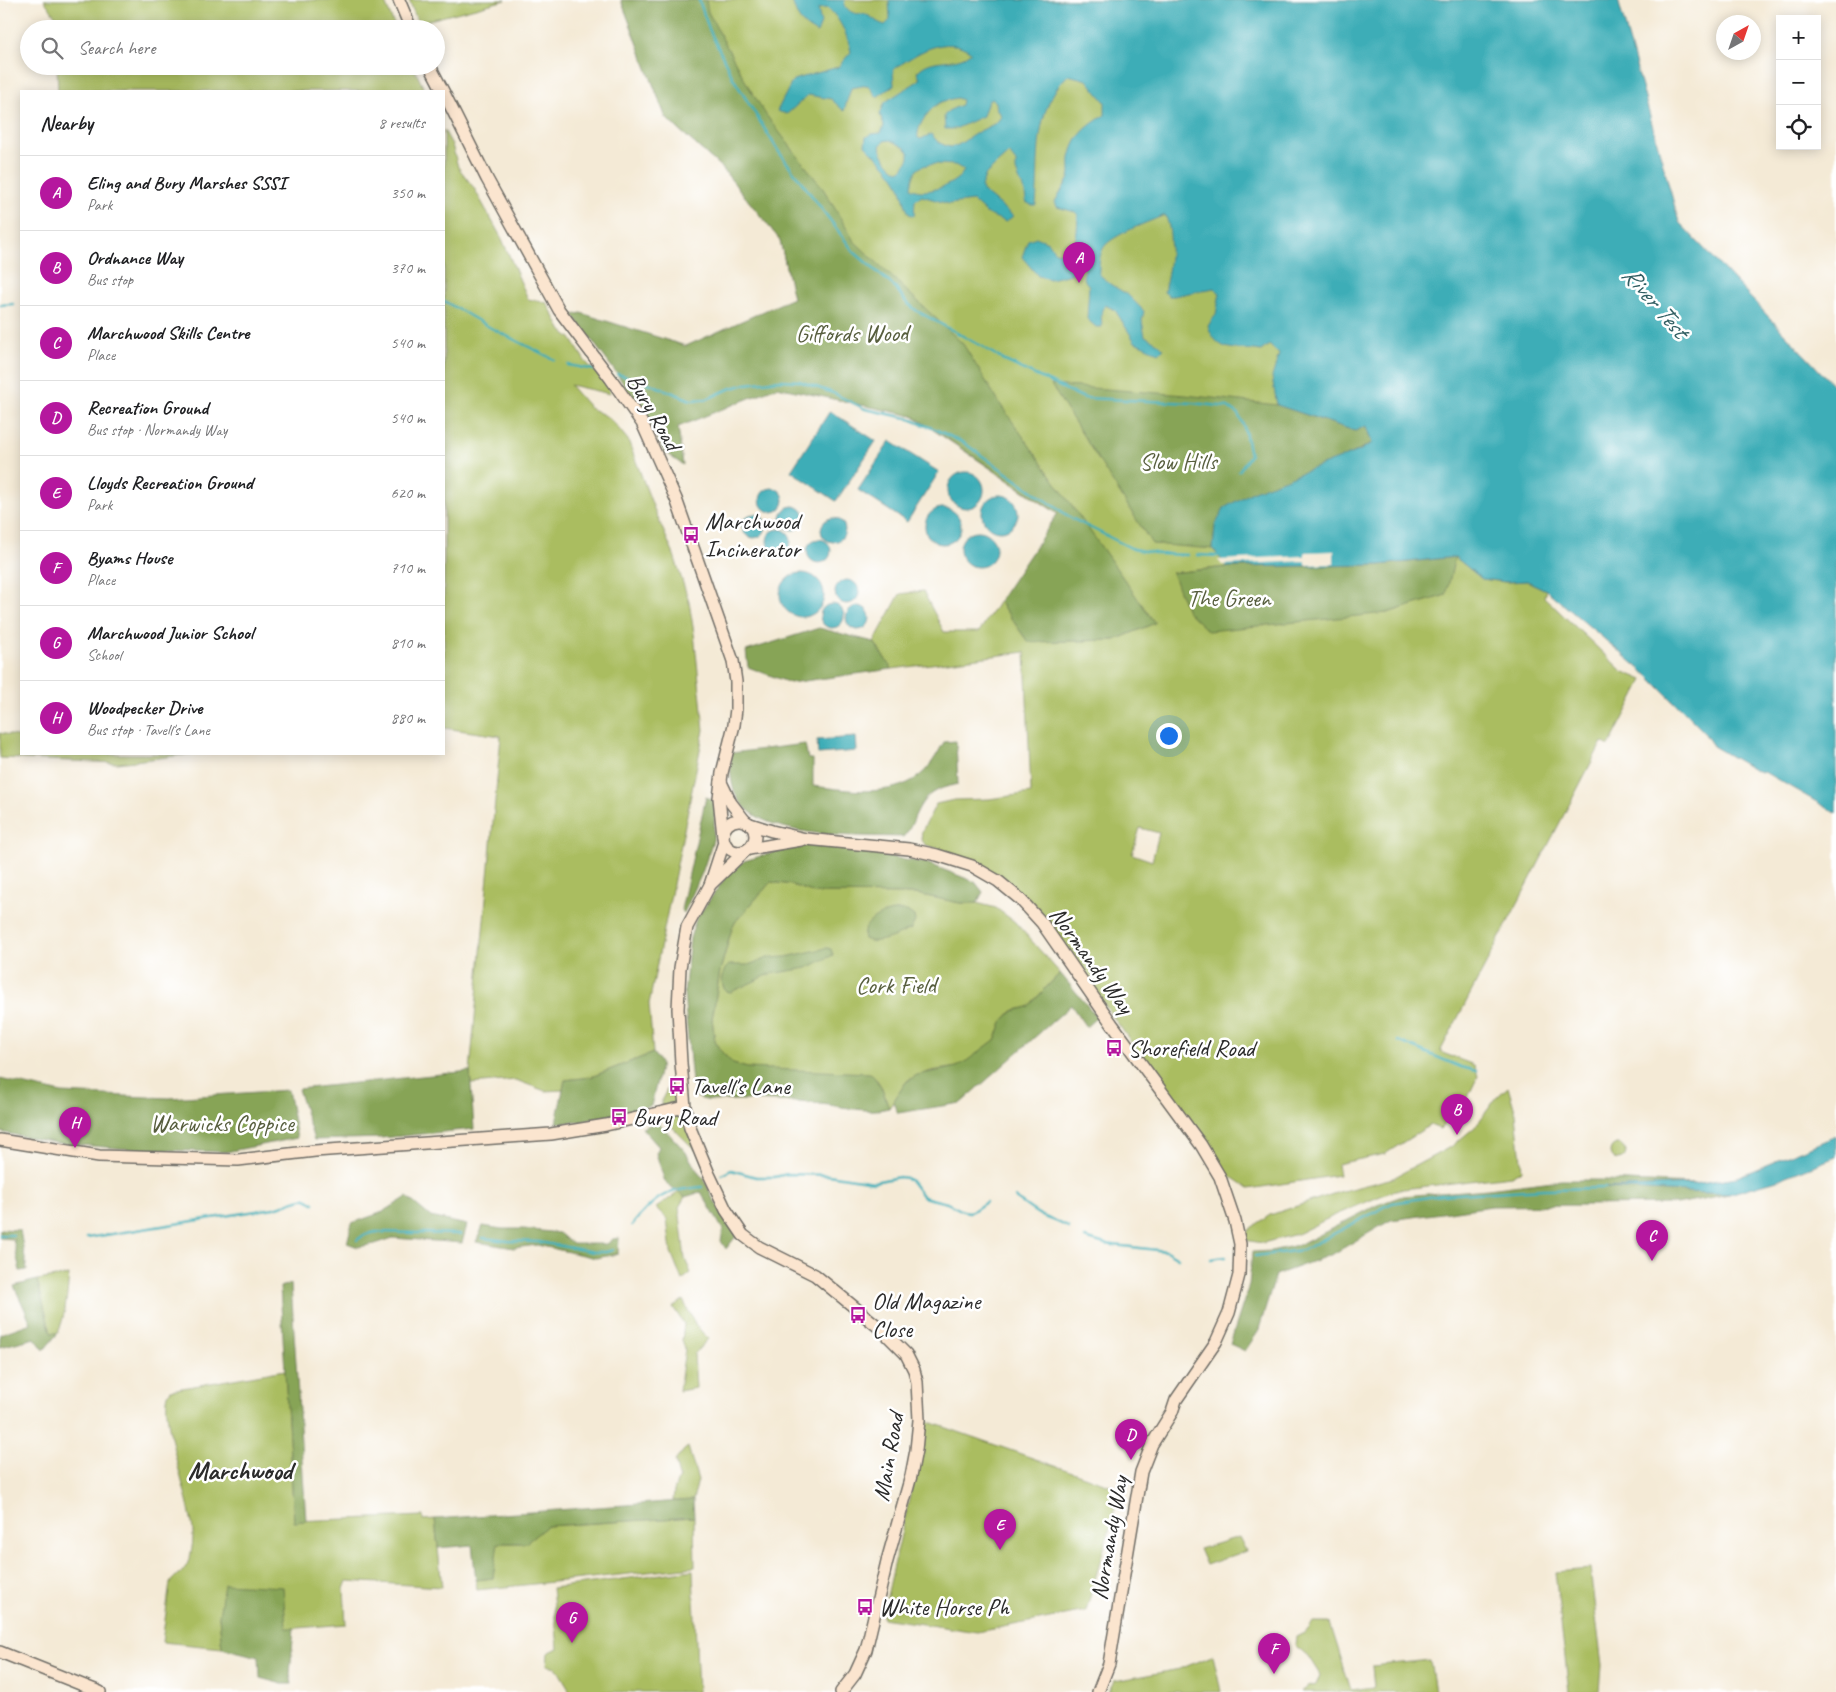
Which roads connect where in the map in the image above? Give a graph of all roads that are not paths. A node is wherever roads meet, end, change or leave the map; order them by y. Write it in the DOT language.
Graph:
graph roads {
  1 [pos="399,0"];
  2 [pos="407,20"];
  3 [pos="434,75"];
  4 [pos="442,90"];
  5 [pos="445,96"];
  6 [pos="721,782"];
  7 [pos="747,822"];
  8 [pos="806,839"];
  9 [pos="724,840"];
  10 [pos="747,851"];
  11 [pos="710,885"];
  12 [pos="685,1107"];
  13 [pos="0,1140"];
  14 [pos="0,1652"];
  15 [pos="100,1692"];
  16 [pos="841,1692"];
  17 [pos="1098,1692"];
  1 -- 2 [label="street"];
  3 -- 4 [label="street, Bury Road"];
  5 -- 6 [label="street, Bury Road"];
  6 -- 7 [label="street"];
  6 -- 9 [label="street, Bury Road"];
  7 -- 8 [label="street, Normandy Way"];
  7 -- 9 [label="street"];
  7 -- 10 [label="street"];
  8 -- 10 [label="street, Normandy Way"];
  8 -- 17 [label="street, Normandy Way"];
  9 -- 10 [label="street"];
  9 -- 11 [label="street"];
  10 -- 11 [label="street"];
  11 -- 12 [label="street, Main Road"];
  12 -- 13 [label="street"];
  12 -- 16 [label="street, Main Road"];
  14 -- 15 [label="street"];
}
